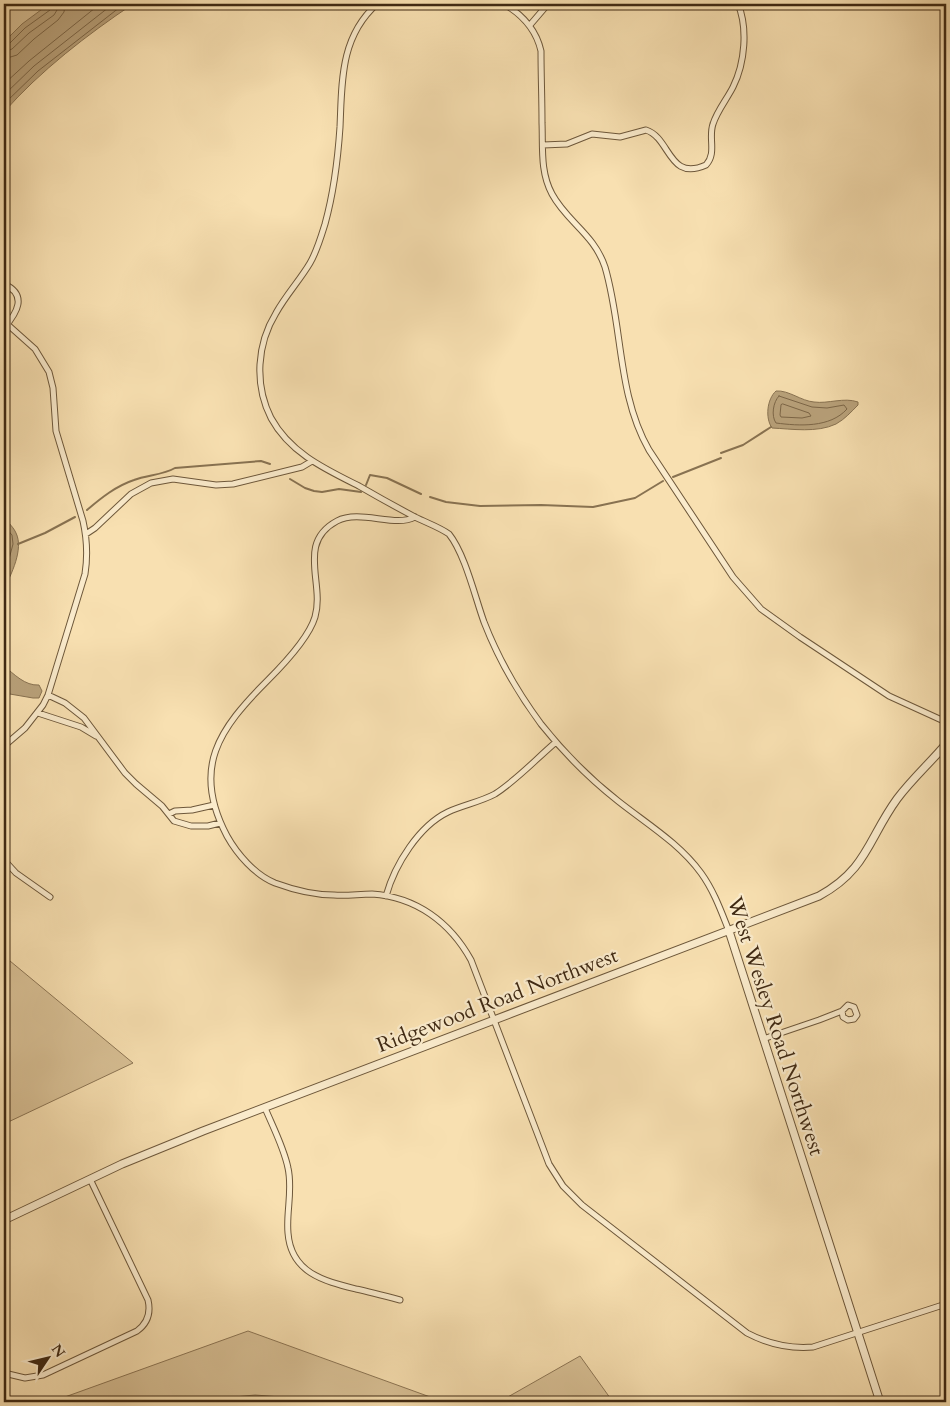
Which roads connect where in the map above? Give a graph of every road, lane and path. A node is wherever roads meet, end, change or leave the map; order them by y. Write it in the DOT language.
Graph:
graph roads {
  1 [pos="376,4"];
  2 [pos="504,4"];
  3 [pos="548,4"];
  4 [pos="738,4"];
  5 [pos="530,25"];
  6 [pos="543,145"];
  7 [pos="4,284"];
  8 [pos="6,326"];
  9 [pos="312,461"];
  10 [pos="415,518"];
  11 [pos="86,534"];
  12 [pos="48,695"];
  13 [pos="38,713"];
  14 [pos="946,722"];
  15 [pos="96,736"];
  16 [pos="556,742"];
  17 [pos="946,744"];
  18 [pos="4,746"];
  19 [pos="214,805"];
  20 [pos="169,814"];
  21 [pos="220,823"];
  22 [pos="4,860"];
  23 [pos="386,896"];
  24 [pos="50,897"];
  25 [pos="729,931"];
  26 [pos="842,1011"];
  27 [pos="493,1020"];
  28 [pos="763,1039"];
  29 [pos="265,1108"];
  30 [pos="90,1179"];
  31 [pos="4,1220"];
  32 [pos="400,1300"];
  33 [pos="946,1304"];
  34 [pos="858,1333"];
  35 [pos="4,1373"];
  36 [pos="880,1402"];
  1 -- 9 [label="street, West Wesley Road Northwest"];
  2 -- 5 [label="street"];
  3 -- 5 [label="street"];
  4 -- 6 [label="street"];
  5 -- 6 [label="street"];
  6 -- 14 [label="street"];
  7 -- 8 [label="street"];
  8 -- 11 [label="street"];
  9 -- 10 [label="street, West Wesley Road Northwest"];
  9 -- 11 [label="street"];
  10 -- 16 [label="street, West Wesley Road Northwest"];
  10 -- 19 [label="street"];
  11 -- 12 [label="street"];
  12 -- 13 [label="street"];
  12 -- 15 [label="street"];
  13 -- 15 [label="street"];
  13 -- 18 [label="street"];
  15 -- 20 [label="street"];
  16 -- 23 [label="street"];
  16 -- 25 [label="street, West Wesley Road Northwest"];
  17 -- 25 [label="street, Ridgewood Road Northwest"];
  19 -- 20 [label="street"];
  19 -- 21 [label="street"];
  20 -- 21 [label="street"];
  21 -- 23 [label="street"];
  22 -- 24 [label="street"];
  23 -- 27 [label="street"];
  25 -- 27 [label="street, Ridgewood Road Northwest"];
  25 -- 28 [label="street, West Wesley Road Northwest"];
  26 -- 28 [label="street"];
  27 -- 29 [label="street, Ridgewood Road Northwest"];
  27 -- 34 [label="street"];
  28 -- 34 [label="street, West Wesley Road Northwest"];
  29 -- 30 [label="street, Ridgewood Road Northwest"];
  29 -- 32 [label="street"];
  30 -- 31 [label="street, Ridgewood Road Northwest"];
  30 -- 35 [label="street"];
  33 -- 34 [label="street"];
  34 -- 36 [label="street, West Wesley Road Northwest"];
}
